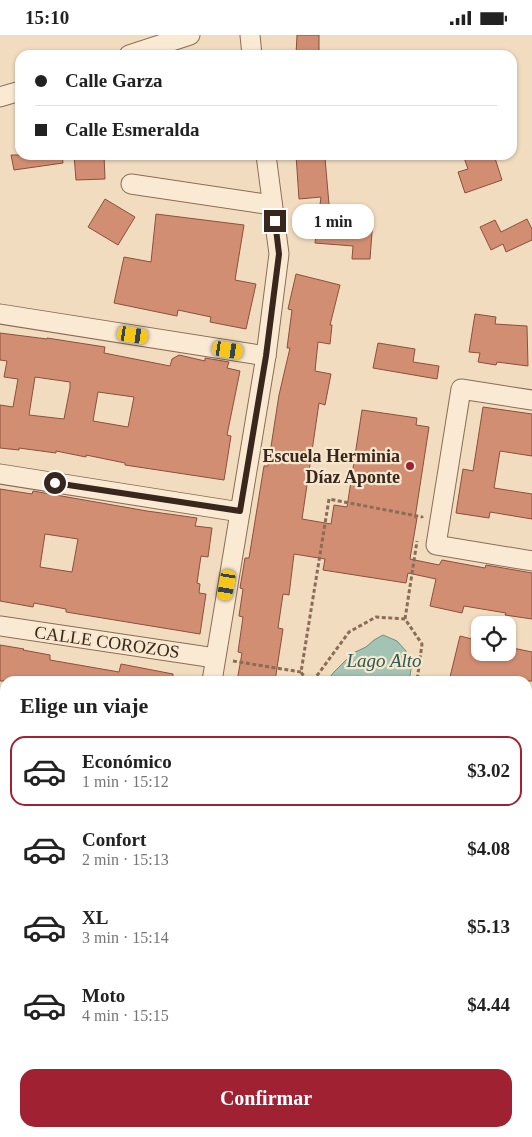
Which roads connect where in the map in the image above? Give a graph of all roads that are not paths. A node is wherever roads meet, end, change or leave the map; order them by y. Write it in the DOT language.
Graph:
graph roads {
  1 [pos="190,35"];
  2 [pos="250,35"];
  3 [pos="144,50"];
  4 [pos="252,50"];
  5 [pos="15,92"];
  6 [pos="0,97"];
  7 [pos="267,160"];
  8 [pos="131,184"];
  9 [pos="272,205"];
  10 [pos="0,314"];
  11 [pos="266,356"];
  12 [pos="532,400"];
  13 [pos="0,474"];
  14 [pos="240,511"];
  15 [pos="532,561"];
  16 [pos="0,626"];
  17 [pos="215,658"];
  18 [pos="213,676"];
  1 -- 3 [label="street"];
  2 -- 4 [label="street"];
  5 -- 6 [label="street"];
  7 -- 9 [label="street"];
  8 -- 9 [label="street"];
  9 -- 11 [label="street"];
  10 -- 11 [label="street"];
  11 -- 14 [label="street"];
  12 -- 15 [label="street"];
  13 -- 14 [label="street"];
  14 -- 17 [label="street"];
  16 -- 17 [label="street, CALLE COROZOS"];
  17 -- 18 [label="street"];
}
